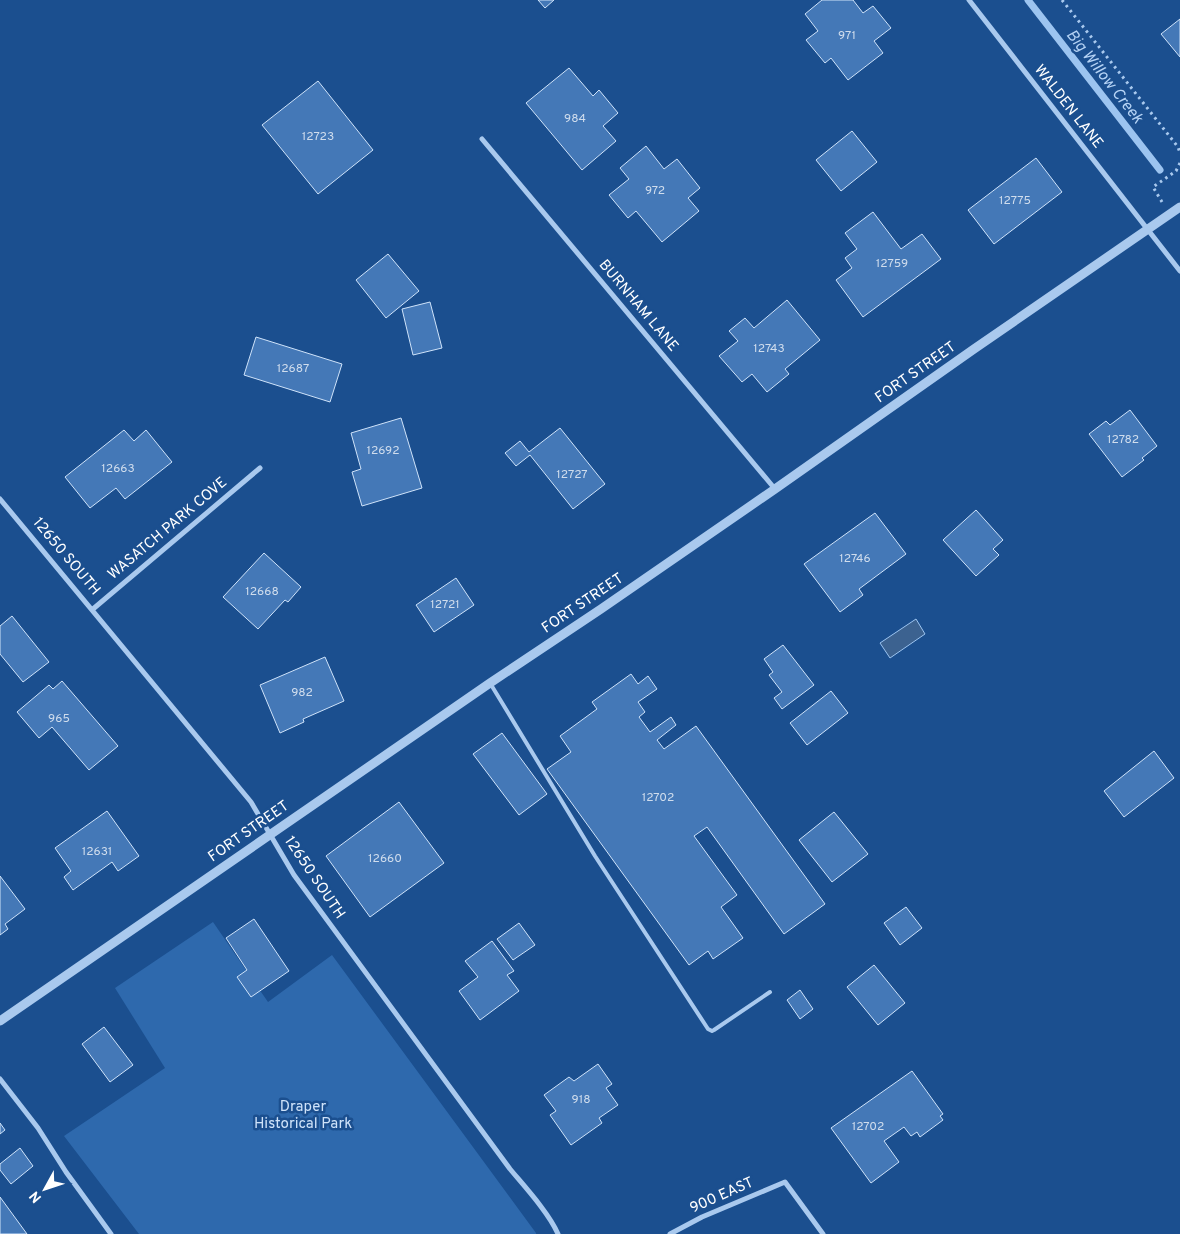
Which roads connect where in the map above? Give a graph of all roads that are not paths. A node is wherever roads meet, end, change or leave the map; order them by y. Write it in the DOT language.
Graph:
graph roads {
  1 [pos="969,0"];
  2 [pos="482,139"];
  3 [pos="1180,207"];
  4 [pos="1147,229"];
  5 [pos="1180,271"];
  6 [pos="260,468"];
  7 [pos="775,489"];
  8 [pos="0,499"];
  9 [pos="93,609"];
  10 [pos="490,683"];
  11 [pos="270,834"];
  12 [pos="770,992"];
  13 [pos="0,1021"];
  14 [pos="0,1079"];
  15 [pos="111,1234"];
  16 [pos="558,1234"];
  17 [pos="670,1234"];
  18 [pos="823,1234"];
  1 -- 4 [label="street, WALDEN LANE"];
  2 -- 7 [label="street, BURNHAM LANE"];
  3 -- 4 [label="street, FORT STREET"];
  4 -- 5 [label="street, WALDEN LANE"];
  4 -- 7 [label="street, FORT STREET"];
  6 -- 9 [label="street, WASATCH PARK COVE"];
  7 -- 10 [label="street, FORT STREET"];
  8 -- 9 [label="street, 12650 SOUTH"];
  9 -- 11 [label="street, 12650 SOUTH"];
  10 -- 11 [label="street, FORT STREET"];
  10 -- 12 [label="lane"];
  11 -- 13 [label="street, FORT STREET"];
  11 -- 16 [label="street, 12650 SOUTH"];
  14 -- 15 [label="street"];
  17 -- 18 [label="street, 900 EAST"];
}
